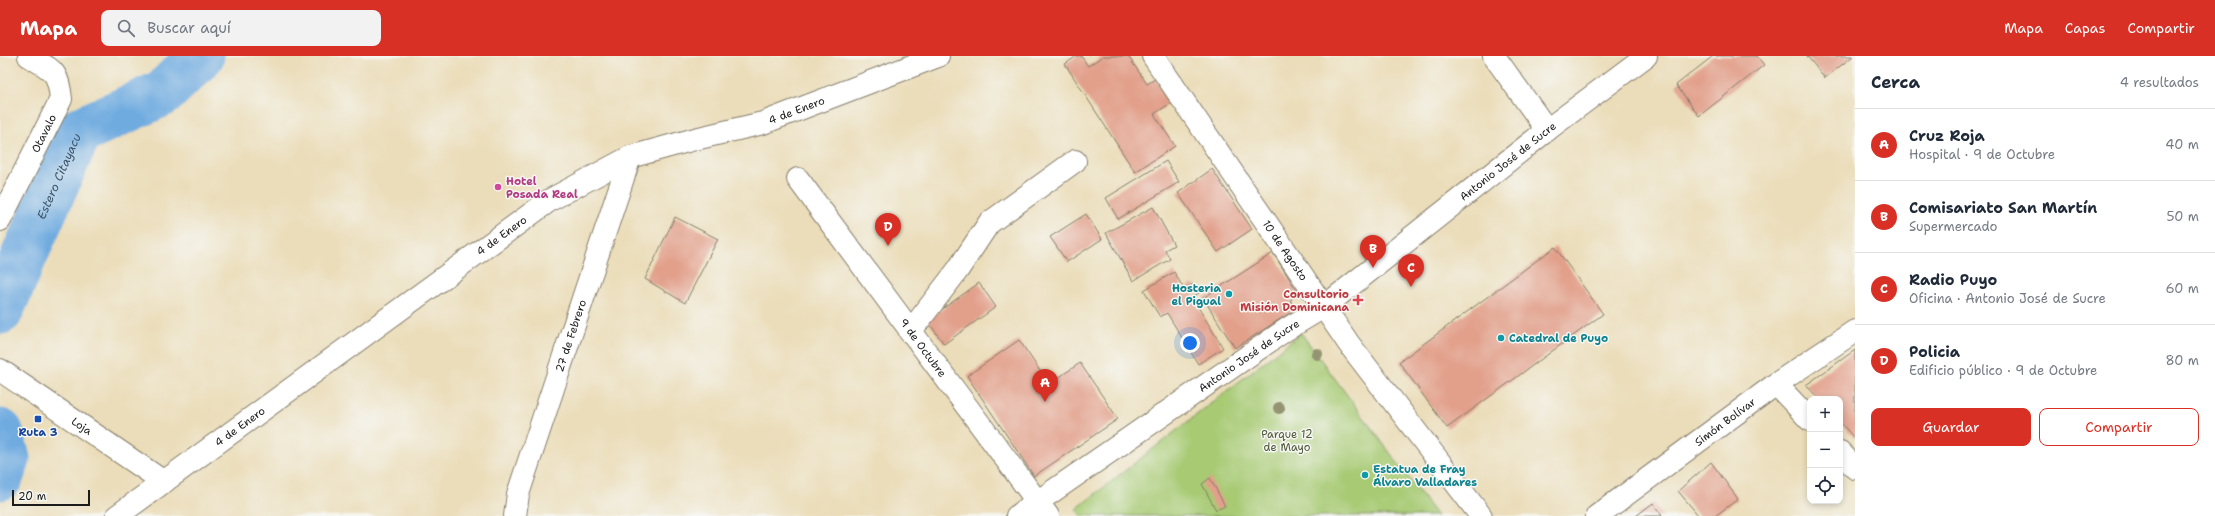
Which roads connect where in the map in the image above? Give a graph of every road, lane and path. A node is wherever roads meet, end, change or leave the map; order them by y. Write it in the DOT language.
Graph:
graph roads {
  1 [pos="29,56"];
  2 [pos="938,56"];
  3 [pos="1153,56"];
  4 [pos="1494,56"];
  5 [pos="1646,56"];
  6 [pos="1547,130"];
  7 [pos="630,157"];
  8 [pos="1075,161"];
  9 [pos="798,179"];
  10 [pos="0,220"];
  11 [pos="1325,306"];
  12 [pos="1855,331"];
  13 [pos="910,332"];
  14 [pos="5,373"];
  15 [pos="1776,384"];
  16 [pos="1807,417"];
  17 [pos="1843,455"];
  18 [pos="1855,468"];
  19 [pos="164,482"];
  20 [pos="1043,508"];
  21 [pos="117,516"];
  22 [pos="516,516"];
  23 [pos="1017,516"];
  24 [pos="1481,516"];
  25 [pos="1597,516"];
  1 -- 10 [label="street, Otavalo"];
  2 -- 7 [label="street, 4 de Enero"];
  3 -- 11 [label="street, 10 de Agosto"];
  4 -- 6 [label="street"];
  5 -- 6 [label="street, Antonio José de Sucre"];
  6 -- 11 [label="street, Antonio José de Sucre"];
  7 -- 19 [label="street, 4 de Enero"];
  7 -- 22 [label="street, 27 de Febrero"];
  8 -- 13 [label="street"];
  9 -- 13 [label="street, 9 de Octubre"];
  11 -- 20 [label="street, Antonio José de Sucre"];
  11 -- 24 [label="street, 10 de Agosto"];
  12 -- 15 [label="street, Simón Bolívar"];
  13 -- 20 [label="street, 9 de Octubre"];
  14 -- 19 [label="street, Loja"];
  15 -- 16 [label="street"];
  15 -- 25 [label="street, Simón Bolívar"];
  17 -- 18 [label="street"];
  19 -- 21 [label="street, 4 de Enero"];
  20 -- 23 [label="street, Antonio José de Sucre"];
}
